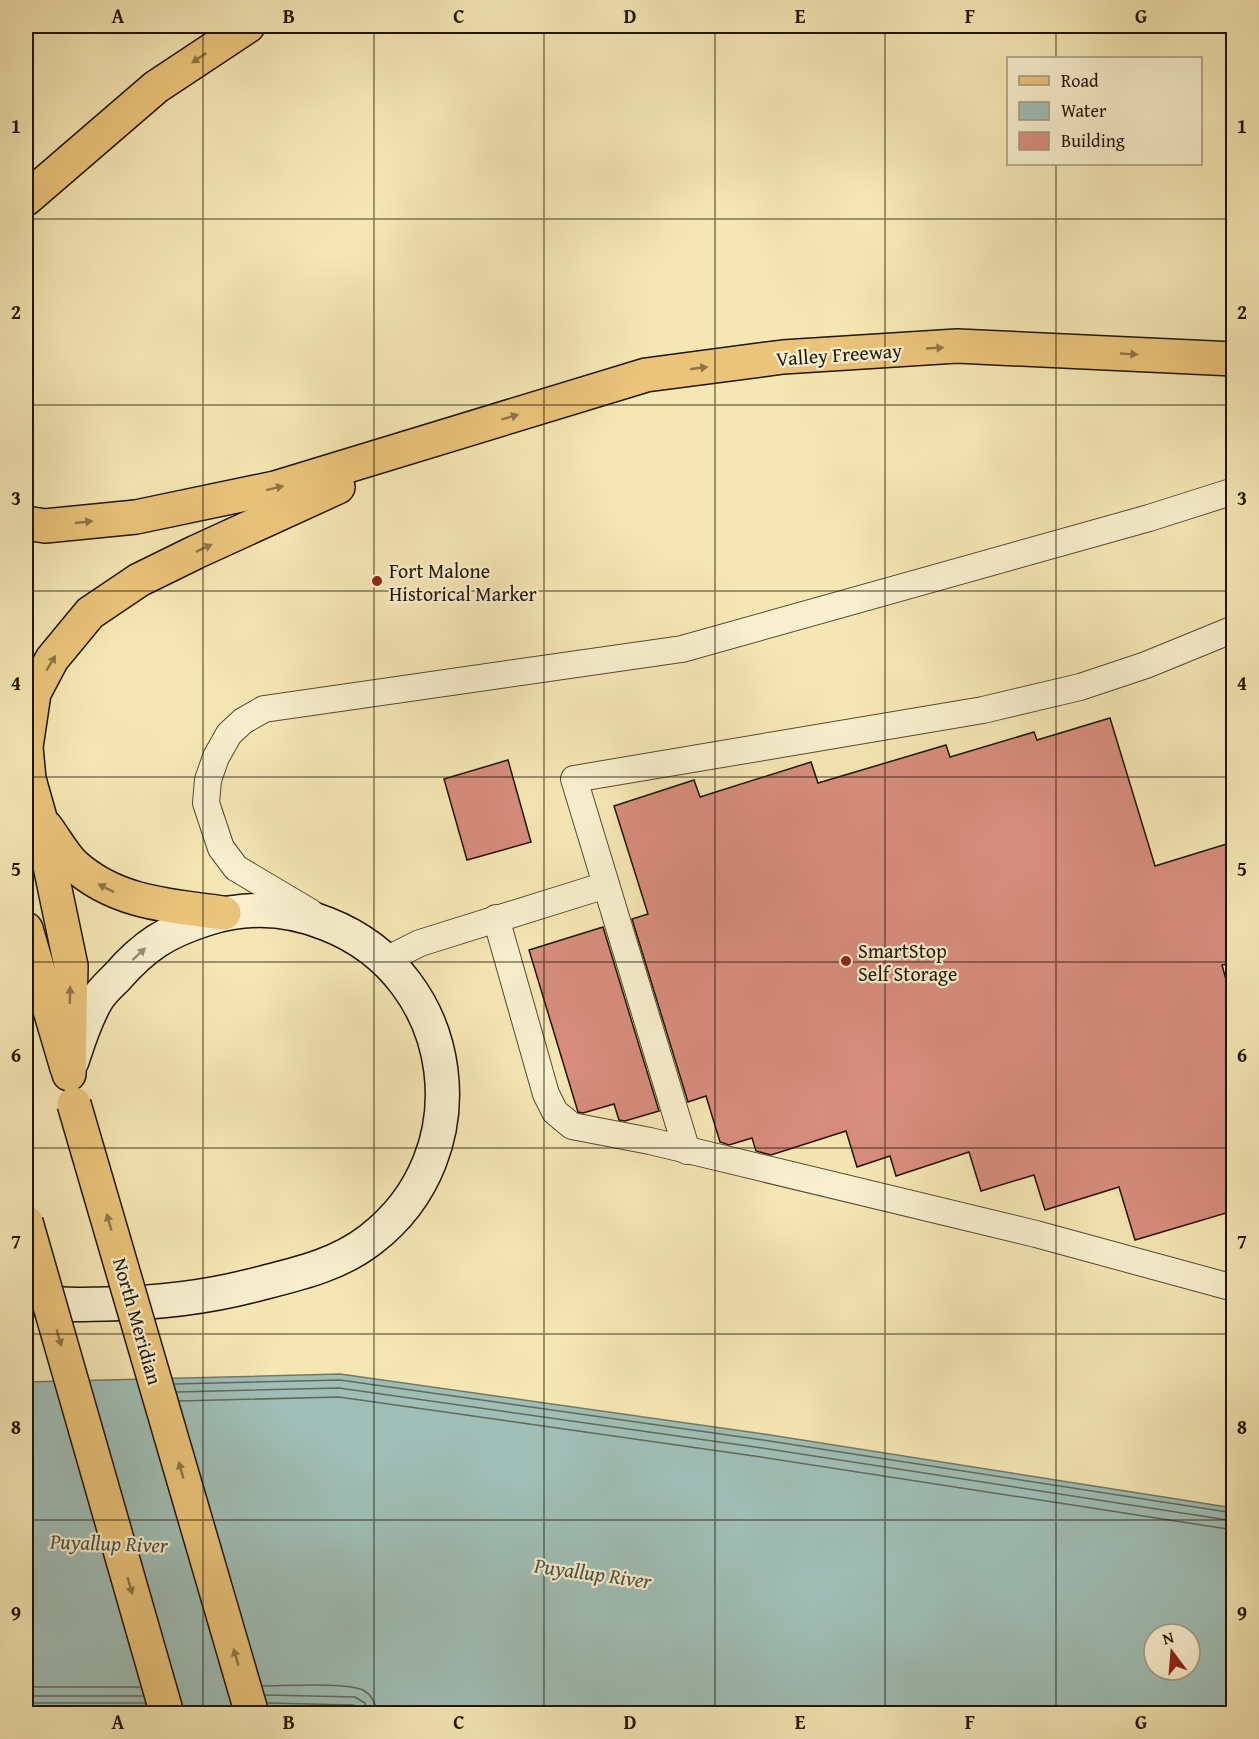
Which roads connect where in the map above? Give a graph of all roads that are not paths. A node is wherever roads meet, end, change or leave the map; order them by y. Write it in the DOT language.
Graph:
graph roads {
  1 [pos="248,26"];
  2 [pos="26,199"];
  3 [pos="1233,359"];
  4 [pos="454,434"];
  5 [pos="1233,491"];
  6 [pos="26,523"];
  7 [pos="1233,629"];
  8 [pos="40,818"];
  9 [pos="606,885"];
  10 [pos="224,913"];
  11 [pos="496,918"];
  12 [pos="338,928"];
  13 [pos="26,929"];
  14 [pos="386,960"];
  15 [pos="72,1089"];
  16 [pos="687,1150"];
  17 [pos="26,1222"];
  18 [pos="1233,1288"];
  19 [pos="26,1297"];
  20 [pos="167,1713"];
  21 [pos="252,1713"];
  1 -- 2 [label="main road, one-way"];
  4 -- 3 [label="main road, Valley Freeway, one-way"];
  6 -- 4 [label="main road, one-way"];
  8 -- 4 [label="main road, one-way"];
  5 -- 12 [label="lane"];
  7 -- 9 [label="lane"];
  10 -- 8 [label="main road, one-way"];
  15 -- 8 [label="main road, one-way"];
  9 -- 11 [label="lane"];
  9 -- 16 [label="lane"];
  10 -- 12 [label="street"];
  15 -- 10 [label="street, one-way"];
  11 -- 14 [label="lane"];
  11 -- 16 [label="lane"];
  12 -- 14 [label="street"];
  13 -- 15 [label="main road, North Meridian"];
  14 -- 19 [label="street"];
  21 -- 15 [label="main road, North Meridian, one-way, bridge"];
  16 -- 18 [label="lane"];
  17 -- 20 [label="main road, one-way, bridge"];
}
